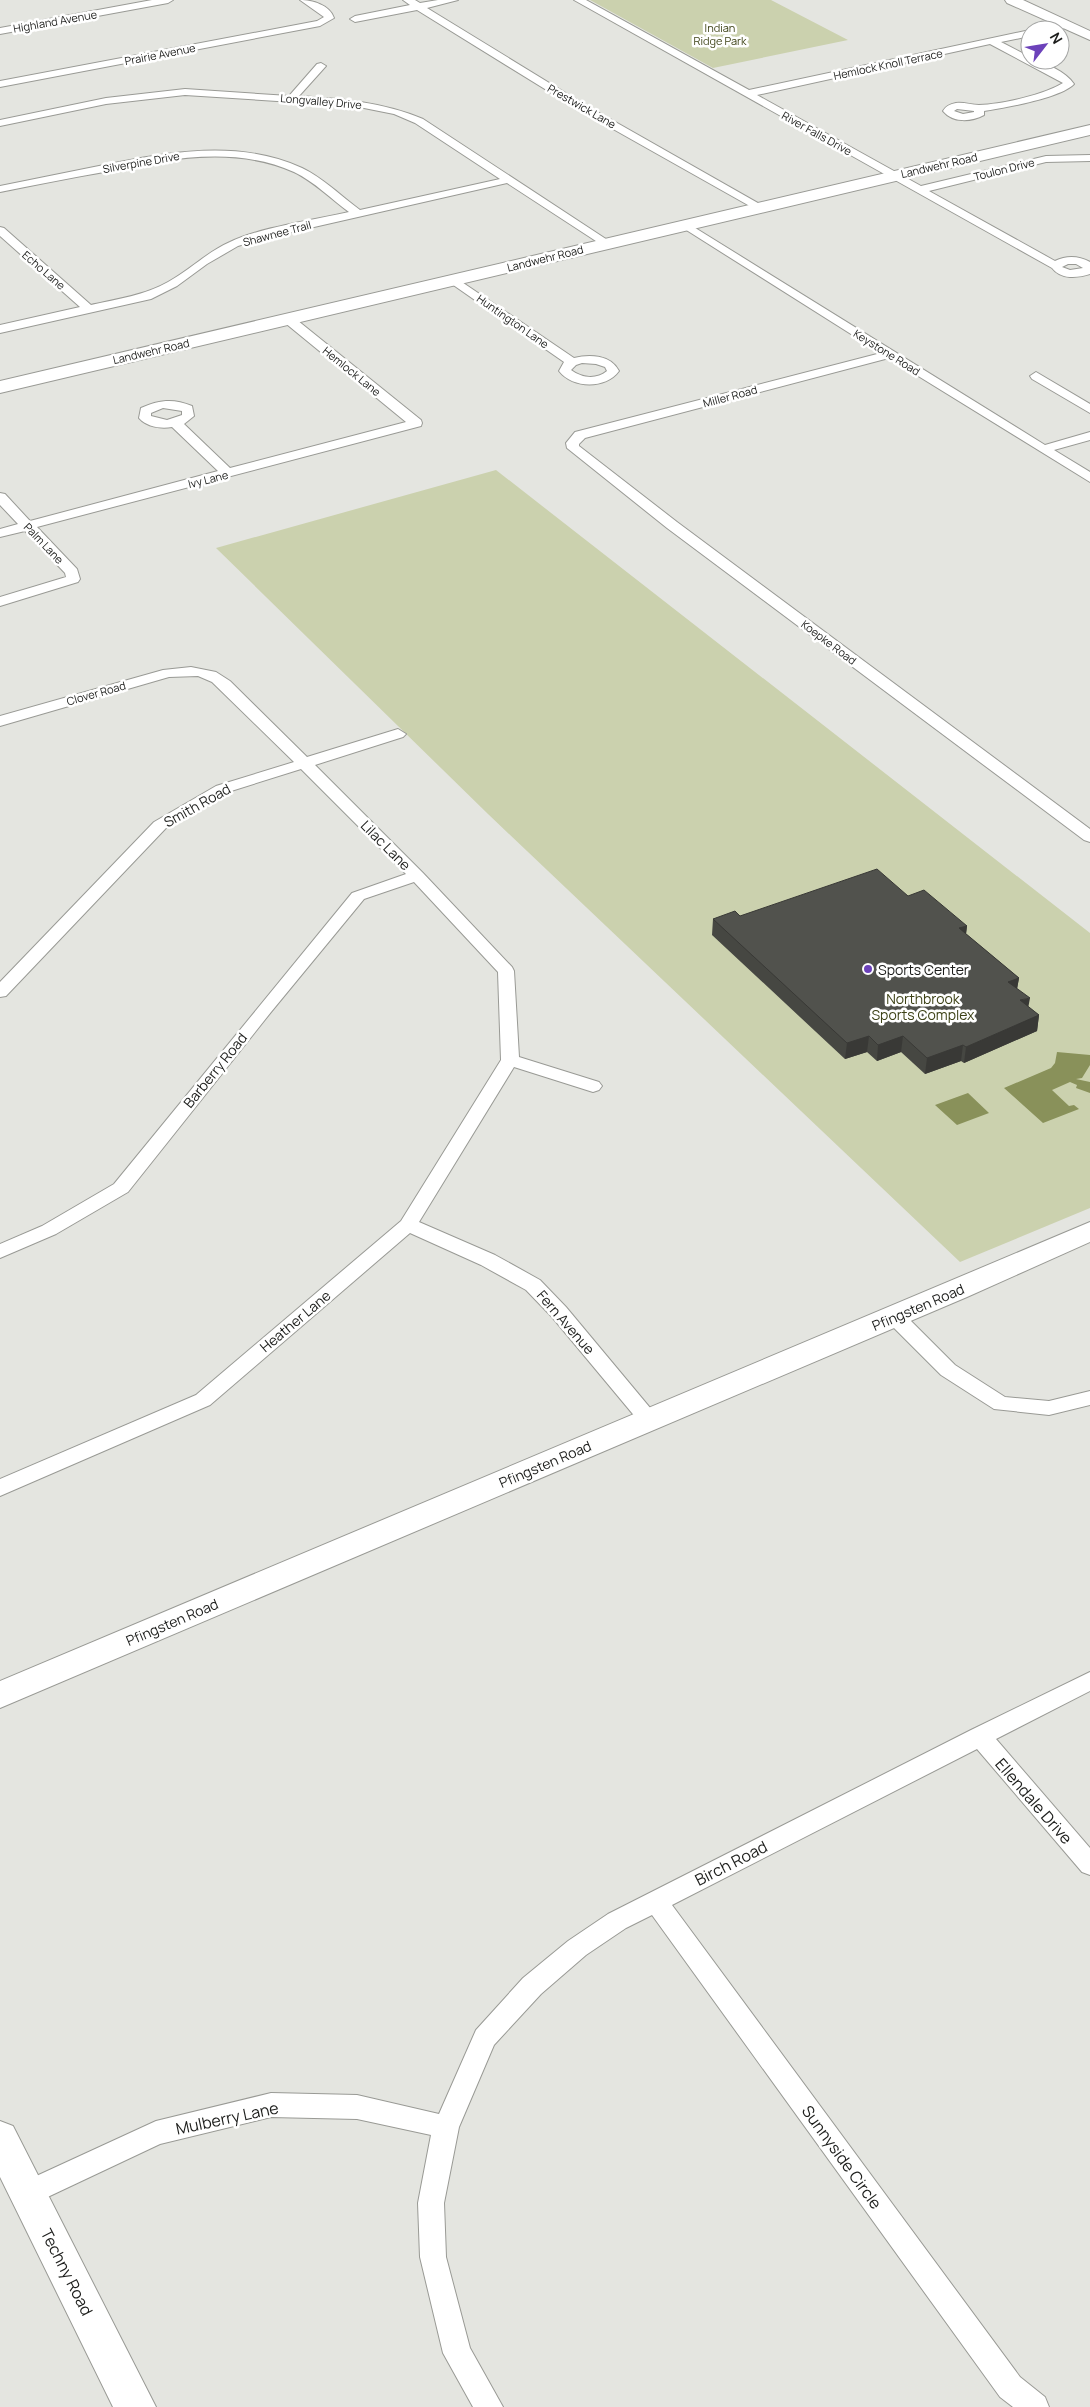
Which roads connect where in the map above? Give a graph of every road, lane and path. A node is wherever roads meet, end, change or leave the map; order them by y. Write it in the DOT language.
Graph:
graph roads {
  1 [pos="168,0"];
  2 [pos="305,0"];
  3 [pos="408,0"];
  4 [pos="453,0"];
  5 [pos="580,0"];
  6 [pos="1012,0"];
  7 [pos="418,7"];
  8 [pos="355,19"];
  9 [pos="1055,20"];
  10 [pos="1070,27"];
  11 [pos="0,31"];
  12 [pos="1020,35"];
  13 [pos="1090,36"];
  14 [pos="991,41"];
  15 [pos="321,66"];
  16 [pos="0,84"];
  17 [pos="746,94"];
  18 [pos="292,98"];
  19 [pos="977,108"];
  20 [pos="0,123"];
  21 [pos="1090,130"];
  22 [pos="1090,158"];
  23 [pos="894,176"];
  24 [pos="508,180"];
  25 [pos="0,190"];
  26 [pos="919,190"];
  27 [pos="759,207"];
  28 [pos="357,213"];
  29 [pos="684,224"];
  30 [pos="0,230"];
  31 [pos="606,243"];
  32 [pos="1056,266"];
  33 [pos="453,280"];
  34 [pos="89,309"];
  35 [pos="288,319"];
  36 [pos="0,329"];
  37 [pos="890,354"];
  38 [pos="572,362"];
  39 [pos="1036,376"];
  40 [pos="0,387"];
  41 [pos="1090,409"];
  42 [pos="174,423"];
  43 [pos="416,423"];
  44 [pos="1090,436"];
  45 [pos="572,443"];
  46 [pos="1044,449"];
  47 [pos="229,474"];
  48 [pos="1090,478"];
  49 [pos="0,497"];
  50 [pos="27,526"];
  51 [pos="0,533"];
  52 [pos="0,602"];
  53 [pos="194,670"];
  54 [pos="0,721"];
  55 [pos="398,734"];
  56 [pos="302,763"];
  57 [pos="1090,837"];
  58 [pos="417,876"];
  59 [pos="0,992"];
  60 [pos="510,1060"];
  61 [pos="593,1086"];
  62 [pos="408,1225"];
  63 [pos="1090,1231"];
  64 [pos="0,1252"];
  65 [pos="895,1317"];
  66 [pos="1090,1398"];
  67 [pos="648,1420"];
  68 [pos="0,1488"];
  69 [pos="1090,1682"];
  70 [pos="0,1696"];
  71 [pos="979,1736"];
  72 [pos="1090,1865"];
  73 [pos="656,1902"];
  74 [pos="446,2127"];
  75 [pos="0,2138"];
  76 [pos="28,2193"];
  77 [pos="135,2407"];
  78 [pos="489,2407"];
  79 [pos="1035,2407"];
  1 -- 11 [label="street, Highland Avenue"];
  2 -- 16 [label="street, Prairie Avenue"];
  3 -- 7 [label="street, Prestwick Lane"];
  4 -- 7 [label="street"];
  5 -- 17 [label="street, River Falls Drive"];
  6 -- 9 [label="main road"];
  7 -- 8 [label="street"];
  7 -- 27 [label="street, Prestwick Lane"];
  10 -- 13 [label="main road"];
  12 -- 14 [label="street, Hemlock Knoll Terrace"];
  14 -- 17 [label="street, Hemlock Knoll Terrace"];
  14 -- 19 [label="street"];
  15 -- 18 [label="street"];
  17 -- 23 [label="street, River Falls Drive"];
  18 -- 20 [label="street, Longvalley Drive"];
  18 -- 24 [label="street, Longvalley Drive"];
  21 -- 23 [label="main road, Landwehr Road"];
  22 -- 26 [label="street, Toulon Drive"];
  23 -- 26 [label="street, River Falls Drive"];
  23 -- 27 [label="main road, Landwehr Road"];
  24 -- 28 [label="street, Shawnee Trail"];
  24 -- 31 [label="street, Longvalley Drive"];
  25 -- 28 [label="street, Silverpine Drive"];
  26 -- 32 [label="street, River Falls Drive"];
  27 -- 29 [label="main road, Landwehr Road"];
  28 -- 34 [label="street, Shawnee Trail"];
  29 -- 31 [label="main road, Landwehr Road"];
  29 -- 37 [label="street, Keystone Road"];
  30 -- 34 [label="street, Echo Lane"];
  31 -- 33 [label="main road, Landwehr Road"];
  33 -- 35 [label="main road, Landwehr Road"];
  33 -- 38 [label="street, Huntington Lane"];
  34 -- 36 [label="street, Shawnee Trail"];
  35 -- 40 [label="main road, Landwehr Road"];
  35 -- 43 [label="street, Hemlock Lane"];
  37 -- 45 [label="street, Miller Road"];
  37 -- 46 [label="street, Keystone Road"];
  39 -- 41 [label="street"];
  42 -- 47 [label="street"];
  43 -- 47 [label="street, Ivy Lane"];
  44 -- 46 [label="street"];
  45 -- 57 [label="street, Koepke Road"];
  46 -- 48 [label="street, Keystone Road"];
  47 -- 50 [label="street, Ivy Lane"];
  49 -- 50 [label="street, Palm Lane"];
  50 -- 51 [label="street, Ivy Lane"];
  50 -- 52 [label="street, Palm Lane"];
  53 -- 54 [label="street, Clover Road"];
  53 -- 56 [label="street, Lilac Lane"];
  55 -- 56 [label="street, Smith Road"];
  56 -- 58 [label="street, Lilac Lane"];
  56 -- 59 [label="street, Smith Road"];
  58 -- 60 [label="street, Lilac Lane"];
  58 -- 64 [label="street, Barberry Road"];
  60 -- 61 [label="street"];
  60 -- 62 [label="street, Heather Lane"];
  62 -- 67 [label="street, Fern Avenue"];
  62 -- 68 [label="street, Heather Lane"];
  63 -- 65 [label="main road, Pfingsten Road"];
  65 -- 66 [label="street"];
  65 -- 67 [label="main road, Pfingsten Road"];
  67 -- 70 [label="main road, Pfingsten Road"];
  69 -- 71 [label="street, Birch Road"];
  71 -- 72 [label="street, Ellendale Drive"];
  71 -- 73 [label="street, Birch Road"];
  73 -- 74 [label="street, Birch Road"];
  73 -- 79 [label="street, Sunnyside Circle"];
  74 -- 76 [label="street, Mulberry Lane"];
  74 -- 78 [label="street"];
  75 -- 76 [label="main road, Techny Road"];
  76 -- 77 [label="main road, Techny Road"];
}
